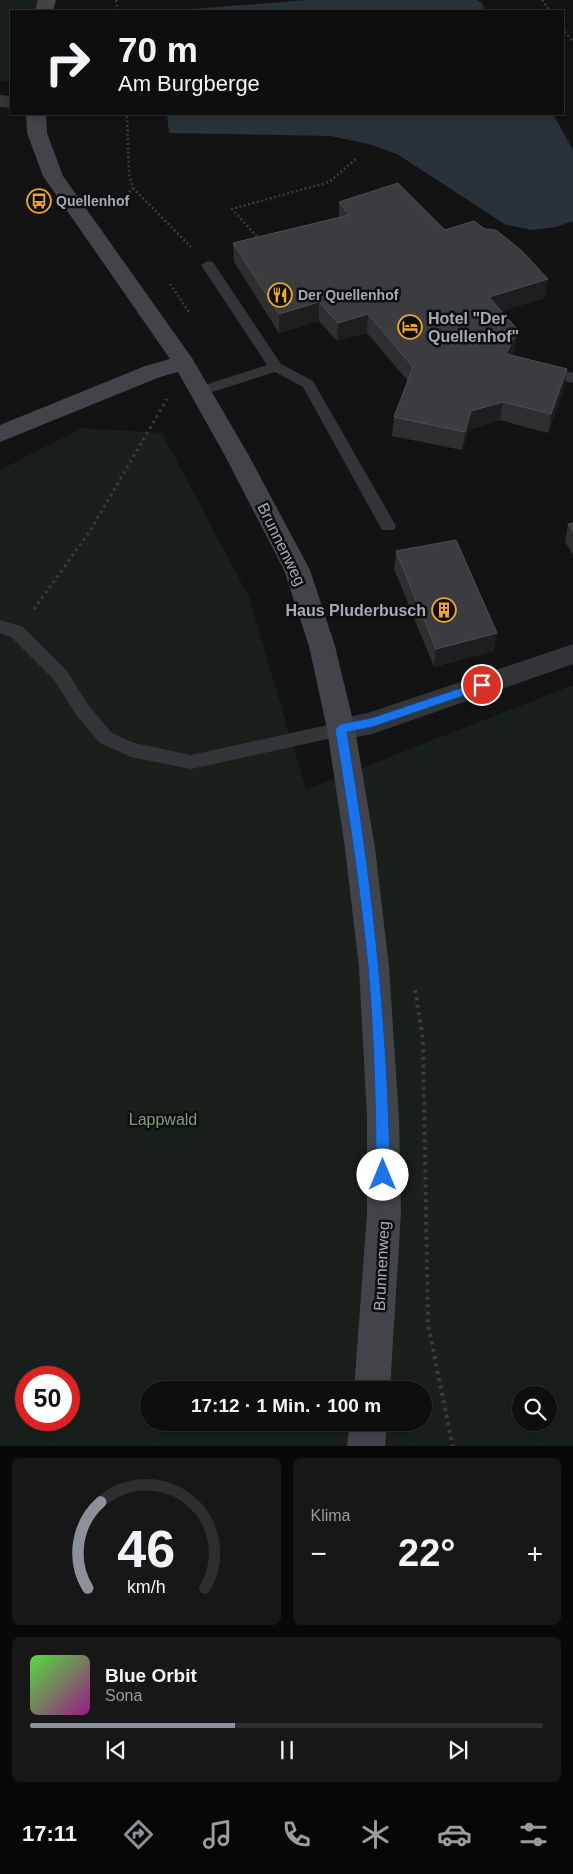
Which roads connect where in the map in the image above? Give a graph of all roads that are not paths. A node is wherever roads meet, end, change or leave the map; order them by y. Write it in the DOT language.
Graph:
graph roads {
  1 [pos="36,115"];
  2 [pos="208,265"];
  3 [pos="184,364"];
  4 [pos="527,366"];
  5 [pos="276,367"];
  6 [pos="573,378"];
  7 [pos="200,391"];
  8 [pos="0,434"];
  9 [pos="388,526"];
  10 [pos="0,626"];
  11 [pos="573,654"];
  12 [pos="341,729"];
  13 [pos="373,1381"];
  14 [pos="367,1431"];
  15 [pos="366,1446"];
  1 -- 3 [label="main road, Brunnenweg"];
  2 -- 5 [label="lane"];
  3 -- 7 [label="main road, Brunnenweg"];
  3 -- 8 [label="main road"];
  4 -- 6 [label="lane"];
  5 -- 7 [label="lane"];
  5 -- 9 [label="lane"];
  7 -- 12 [label="main road, Brunnenweg"];
  10 -- 12 [label="lane"];
  11 -- 12 [label="street"];
  12 -- 13 [label="main road, Brunnenweg"];
  14 -- 15 [label="main road"];
}
